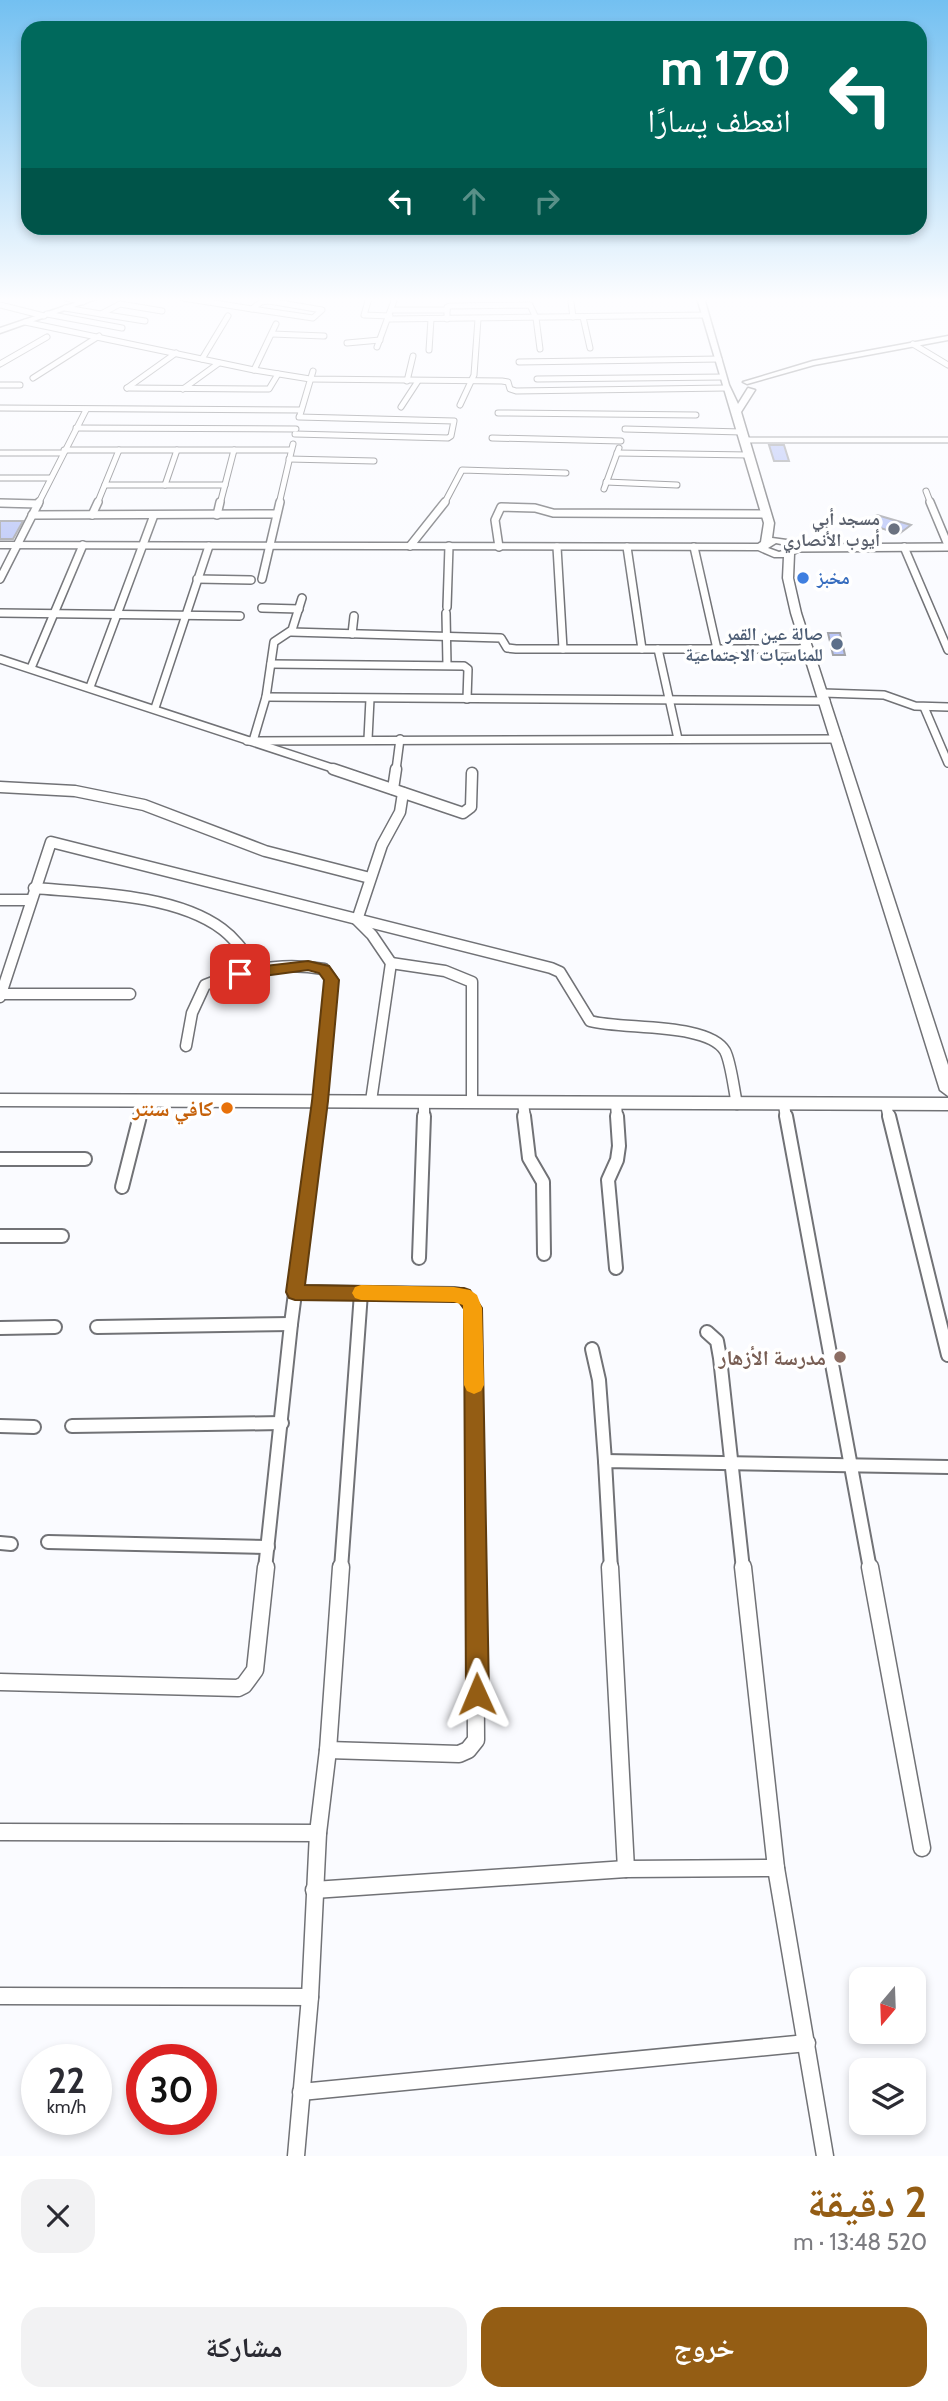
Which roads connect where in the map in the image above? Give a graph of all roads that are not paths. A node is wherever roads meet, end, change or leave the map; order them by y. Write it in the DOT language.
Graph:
graph roads {
  1 [pos="304,399"];
  2 [pos="406,399"];
  3 [pos="463,399"];
  4 [pos="731,399"];
  5 [pos="741,399"];
  6 [pos="460,405"];
  7 [pos="401,407"];
  8 [pos="0,408"];
  9 [pos="86,410"];
  10 [pos="186,410"];
  11 [pos="737,412"];
  12 [pos="300,413"];
  13 [pos="498,413"];
  14 [pos="628,415"];
  15 [pos="696,415"];
  16 [pos="76,428"];
  17 [pos="179,429"];
  18 [pos="625,429"];
  19 [pos="296,432"];
  20 [pos="743,436"];
  21 [pos="492,438"];
  22 [pos="621,440"];
  23 [pos="948,440"];
  24 [pos="119,450"];
  25 [pos="177,450"];
  26 [pos="234,450"];
  27 [pos="291,450"];
  28 [pos="63,452"];
  29 [pos="0,453"];
  30 [pos="617,453"];
  31 [pos="749,454"];
  32 [pos="289,459"];
  33 [pos="374,461"];
  34 [pos="566,473"];
  35 [pos="0,478"];
  36 [pos="50,478"];
  37 [pos="105,485"];
  38 [pos="165,485"];
  39 [pos="225,485"];
  40 [pos="677,485"];
  41 [pos="926,491"];
  42 [pos="0,503"];
  43 [pos="38,504"];
  44 [pos="275,514"];
  45 [pos="32,515"];
  46 [pos="92,515"];
  47 [pos="154,515"];
  48 [pos="217,515"];
  49 [pos="767,518"];
  50 [pos="784,541"];
  51 [pos="0,545"];
  52 [pos="15,545"];
  53 [pos="83,545"];
  54 [pos="145,545"];
  55 [pos="209,545"];
  56 [pos="764,545"];
  57 [pos="269,546"];
  58 [pos="410,546"];
  59 [pos="449,546"];
  60 [pos="948,546"];
  61 [pos="499,547"];
  62 [pos="558,547"];
  63 [pos="627,547"];
  64 [pos="694,547"];
  65 [pos="904,547"];
  66 [pos="792,551"];
  67 [pos="772,554"];
  68 [pos="1,575"];
  69 [pos="788,578"];
  70 [pos="197,579"];
  71 [pos="262,579"];
  72 [pos="251,580"];
  73 [pos="302,598"];
  74 [pos="262,608"];
  75 [pos="299,609"];
  76 [pos="0,613"];
  77 [pos="54,614"];
  78 [pos="120,614"];
  79 [pos="186,614"];
  80 [pos="240,616"];
  81 [pos="354,616"];
  82 [pos="290,632"];
  83 [pos="352,634"];
  84 [pos="445,636"];
  85 [pos="563,649"];
  86 [pos="642,649"];
  87 [pos="658,649"];
  88 [pos="717,649"];
  89 [pos="809,649"];
  90 [pos="948,650"];
  91 [pos="0,659"];
  92 [pos="271,664"];
  93 [pos="447,665"];
  94 [pos="31,668"];
  95 [pos="90,687"];
  96 [pos="266,697"];
  97 [pos="825,697"];
  98 [pos="370,699"];
  99 [pos="467,699"];
  100 [pos="670,700"];
  101 [pos="924,707"];
  102 [pos="948,707"];
  103 [pos="155,708"];
  104 [pos="368,739"];
  105 [pos="400,739"];
  106 [pos="678,739"];
  107 [pos="838,739"];
  108 [pos="250,741"];
  109 [pos="948,763"];
  110 [pos="472,773"];
  111 [pos="0,787"];
  112 [pos="393,789"];
  113 [pos="403,793"];
  114 [pos="370,878"];
  115 [pos="34,888"];
  116 [pos="0,900"];
  117 [pos="30,900"];
  118 [pos="357,920"];
  119 [pos="391,963"];
  120 [pos="258,970"];
  121 [pos="130,994"];
  122 [pos="0,995"];
  123 [pos="186,1046"];
  124 [pos="948,1090"];
  125 [pos="0,1100"];
  126 [pos="144,1101"];
  127 [pos="320,1101"];
  128 [pos="372,1101"];
  129 [pos="424,1102"];
  130 [pos="472,1102"];
  131 [pos="523,1102"];
  132 [pos="616,1103"];
  133 [pos="737,1104"];
  134 [pos="948,1104"];
  135 [pos="784,1105"];
  136 [pos="886,1105"];
  137 [pos="0,1159"];
  138 [pos="85,1159"];
  139 [pos="122,1187"];
  140 [pos="0,1236"];
  141 [pos="62,1236"];
  142 [pos="544,1254"];
  143 [pos="419,1258"];
  144 [pos="616,1268"];
  145 [pos="295,1292"];
  146 [pos="361,1293"];
  147 [pos="290,1324"];
  148 [pos="55,1327"];
  149 [pos="97,1327"];
  150 [pos="0,1328"];
  151 [pos="707,1332"];
  152 [pos="592,1349"];
  153 [pos="948,1355"];
  154 [pos="282,1423"];
  155 [pos="0,1426"];
  156 [pos="72,1426"];
  157 [pos="34,1427"];
  158 [pos="605,1461"];
  159 [pos="731,1463"];
  160 [pos="850,1465"];
  161 [pos="948,1466"];
  162 [pos="48,1542"];
  163 [pos="268,1547"];
  164 [pos="0,1682"];
  165 [pos="328,1751"];
  166 [pos="0,1832"];
  167 [pos="318,1833"];
  168 [pos="922,1848"];
  169 [pos="776,1868"];
  170 [pos="626,1869"];
  171 [pos="314,1890"];
  172 [pos="0,1996"];
  173 [pos="310,1997"];
  174 [pos="807,2043"];
  175 [pos="301,2092"];
  176 [pos="296,2156"];
  177 [pos="825,2156"];
  1 -- 12 [label="street"];
  2 -- 7 [label="street"];
  3 -- 6 [label="street"];
  4 -- 11 [label="street"];
  5 -- 11 [label="street"];
  8 -- 9 [label="street"];
  9 -- 10 [label="street"];
  9 -- 16 [label="street"];
  10 -- 12 [label="street"];
  10 -- 17 [label="street"];
  11 -- 20 [label="street"];
  12 -- 19 [label="street"];
  12 -- 19 [label="street"];
  13 -- 14 [label="street"];
  14 -- 15 [label="street"];
  14 -- 18 [label="street"];
  16 -- 17 [label="street"];
  16 -- 28 [label="street"];
  17 -- 19 [label="street"];
  18 -- 20 [label="street"];
  18 -- 22 [label="street"];
  19 -- 27 [label="street"];
  20 -- 23 [label="street"];
  20 -- 31 [label="street"];
  21 -- 22 [label="street"];
  22 -- 30 [label="street"];
  24 -- 25 [label="street"];
  24 -- 28 [label="street"];
  24 -- 37 [label="street"];
  25 -- 26 [label="street"];
  25 -- 38 [label="street"];
  26 -- 27 [label="street"];
  26 -- 39 [label="street"];
  27 -- 32 [label="street"];
  28 -- 29 [label="street"];
  28 -- 36 [label="street"];
  30 -- 31 [label="street"];
  30 -- 40 [label="street"];
  31 -- 49 [label="street"];
  32 -- 33 [label="street"];
  32 -- 44 [label="street"];
  34 -- 58 [label="street"];
  35 -- 36 [label="street"];
  36 -- 43 [label="street"];
  37 -- 38 [label="street"];
  37 -- 46 [label="street"];
  38 -- 39 [label="street"];
  39 -- 48 [label="street"];
  41 -- 60 [label="street"];
  42 -- 43 [label="street"];
  43 -- 45 [label="street"];
  44 -- 48 [label="street"];
  44 -- 57 [label="street"];
  45 -- 46 [label="street"];
  45 -- 52 [label="street"];
  46 -- 47 [label="street"];
  47 -- 48 [label="street"];
  47 -- 54 [label="street"];
  49 -- 50 [label="street"];
  49 -- 56 [label="street"];
  49 -- 61 [label="street"];
  50 -- 56 [label="street"];
  50 -- 66 [label="street"];
  51 -- 52 [label="street"];
  52 -- 53 [label="street"];
  52 -- 68 [label="street"];
  53 -- 54 [label="street"];
  53 -- 77 [label="street"];
  54 -- 55 [label="street"];
  54 -- 78 [label="street"];
  55 -- 57 [label="street"];
  55 -- 70 [label="street"];
  56 -- 64 [label="street"];
  56 -- 67 [label="street"];
  57 -- 58 [label="street"];
  57 -- 71 [label="street"];
  58 -- 59 [label="street"];
  59 -- 61 [label="street"];
  59 -- 84 [label="street"];
  60 -- 65 [label="street"];
  61 -- 62 [label="street"];
  62 -- 63 [label="street"];
  62 -- 85 [label="street"];
  63 -- 64 [label="street"];
  63 -- 86 [label="street"];
  64 -- 88 [label="street"];
  65 -- 66 [label="street"];
  65 -- 90 [label="street"];
  66 -- 67 [label="street"];
  66 -- 69 [label="street"];
  67 -- 69 [label="street"];
  69 -- 89 [label="street"];
  70 -- 72 [label="street"];
  70 -- 79 [label="street"];
  73 -- 75 [label="street"];
  74 -- 75 [label="street"];
  75 -- 82 [label="street"];
  76 -- 77 [label="street"];
  77 -- 78 [label="street"];
  77 -- 94 [label="street"];
  78 -- 79 [label="street"];
  78 -- 95 [label="street"];
  79 -- 80 [label="street"];
  79 -- 103 [label="street"];
  81 -- 83 [label="street"];
  82 -- 83 [label="street"];
  82 -- 92 [label="street"];
  83 -- 84 [label="street"];
  84 -- 85 [label="street"];
  84 -- 93 [label="street"];
  85 -- 86 [label="street"];
  86 -- 87 [label="street"];
  87 -- 88 [label="street"];
  87 -- 100 [label="street"];
  88 -- 89 [label="street"];
  89 -- 97 [label="street"];
  91 -- 94 [label="street"];
  92 -- 93 [label="street"];
  92 -- 96 [label="street"];
  93 -- 99 [label="street"];
  94 -- 95 [label="street"];
  95 -- 103 [label="street"];
  96 -- 98 [label="street"];
  96 -- 108 [label="street"];
  97 -- 100 [label="street"];
  97 -- 101 [label="street"];
  97 -- 107 [label="street"];
  98 -- 99 [label="street"];
  98 -- 104 [label="street"];
  99 -- 100 [label="street"];
  100 -- 106 [label="street"];
  101 -- 102 [label="street"];
  101 -- 109 [label="street"];
  103 -- 108 [label="street"];
  104 -- 105 [label="street"];
  104 -- 108 [label="street"];
  105 -- 106 [label="street"];
  105 -- 112 [label="street"];
  106 -- 107 [label="street"];
  107 -- 124 [label="street"];
  108 -- 112 [label="street"];
  110 -- 113 [label="street"];
  111 -- 114 [label="street"];
  112 -- 113 [label="street"];
  113 -- 114 [label="street"];
  114 -- 118 [label="street"];
  115 -- 117 [label="street"];
  115 -- 118 [label="street"];
  115 -- 120 [label="street"];
  116 -- 117 [label="street"];
  117 -- 122 [label="street"];
  118 -- 119 [label="street"];
  118 -- 133 [label="street"];
  119 -- 128 [label="street"];
  119 -- 130 [label="street"];
  120 -- 123 [label="street"];
  120 -- 127 [label="street"];
  121 -- 122 [label="street"];
  125 -- 126 [label="street"];
  126 -- 127 [label="street"];
  126 -- 139 [label="street"];
  127 -- 128 [label="street"];
  127 -- 145 [label="street"];
  128 -- 129 [label="street"];
  129 -- 130 [label="street"];
  129 -- 143 [label="street"];
  130 -- 131 [label="street"];
  131 -- 132 [label="street"];
  131 -- 142 [label="street"];
  132 -- 133 [label="street"];
  132 -- 144 [label="street"];
  133 -- 135 [label="street"];
  134 -- 136 [label="street"];
  135 -- 136 [label="street"];
  135 -- 160 [label="street"];
  136 -- 153 [label="street"];
  137 -- 138 [label="street"];
  140 -- 141 [label="street"];
  145 -- 146 [label="street"];
  145 -- 147 [label="street"];
  146 -- 165 [label="street"];
  146 -- 165 [label="street"];
  147 -- 149 [label="street"];
  147 -- 154 [label="street"];
  148 -- 150 [label="street"];
  151 -- 159 [label="street"];
  152 -- 158 [label="street"];
  154 -- 156 [label="street"];
  154 -- 163 [label="street"];
  155 -- 157 [label="street"];
  158 -- 159 [label="street"];
  158 -- 170 [label="street"];
  159 -- 160 [label="street"];
  159 -- 169 [label="street"];
  160 -- 161 [label="street"];
  160 -- 168 [label="street"];
  162 -- 163 [label="street"];
  163 -- 164 [label="street"];
  165 -- 167 [label="street"];
  166 -- 167 [label="street"];
  167 -- 171 [label="street"];
  169 -- 170 [label="street"];
  169 -- 174 [label="street"];
  170 -- 171 [label="street"];
  171 -- 173 [label="street"];
  172 -- 173 [label="street"];
  173 -- 175 [label="street"];
  174 -- 175 [label="street"];
  174 -- 177 [label="street"];
  175 -- 176 [label="street"];
}
